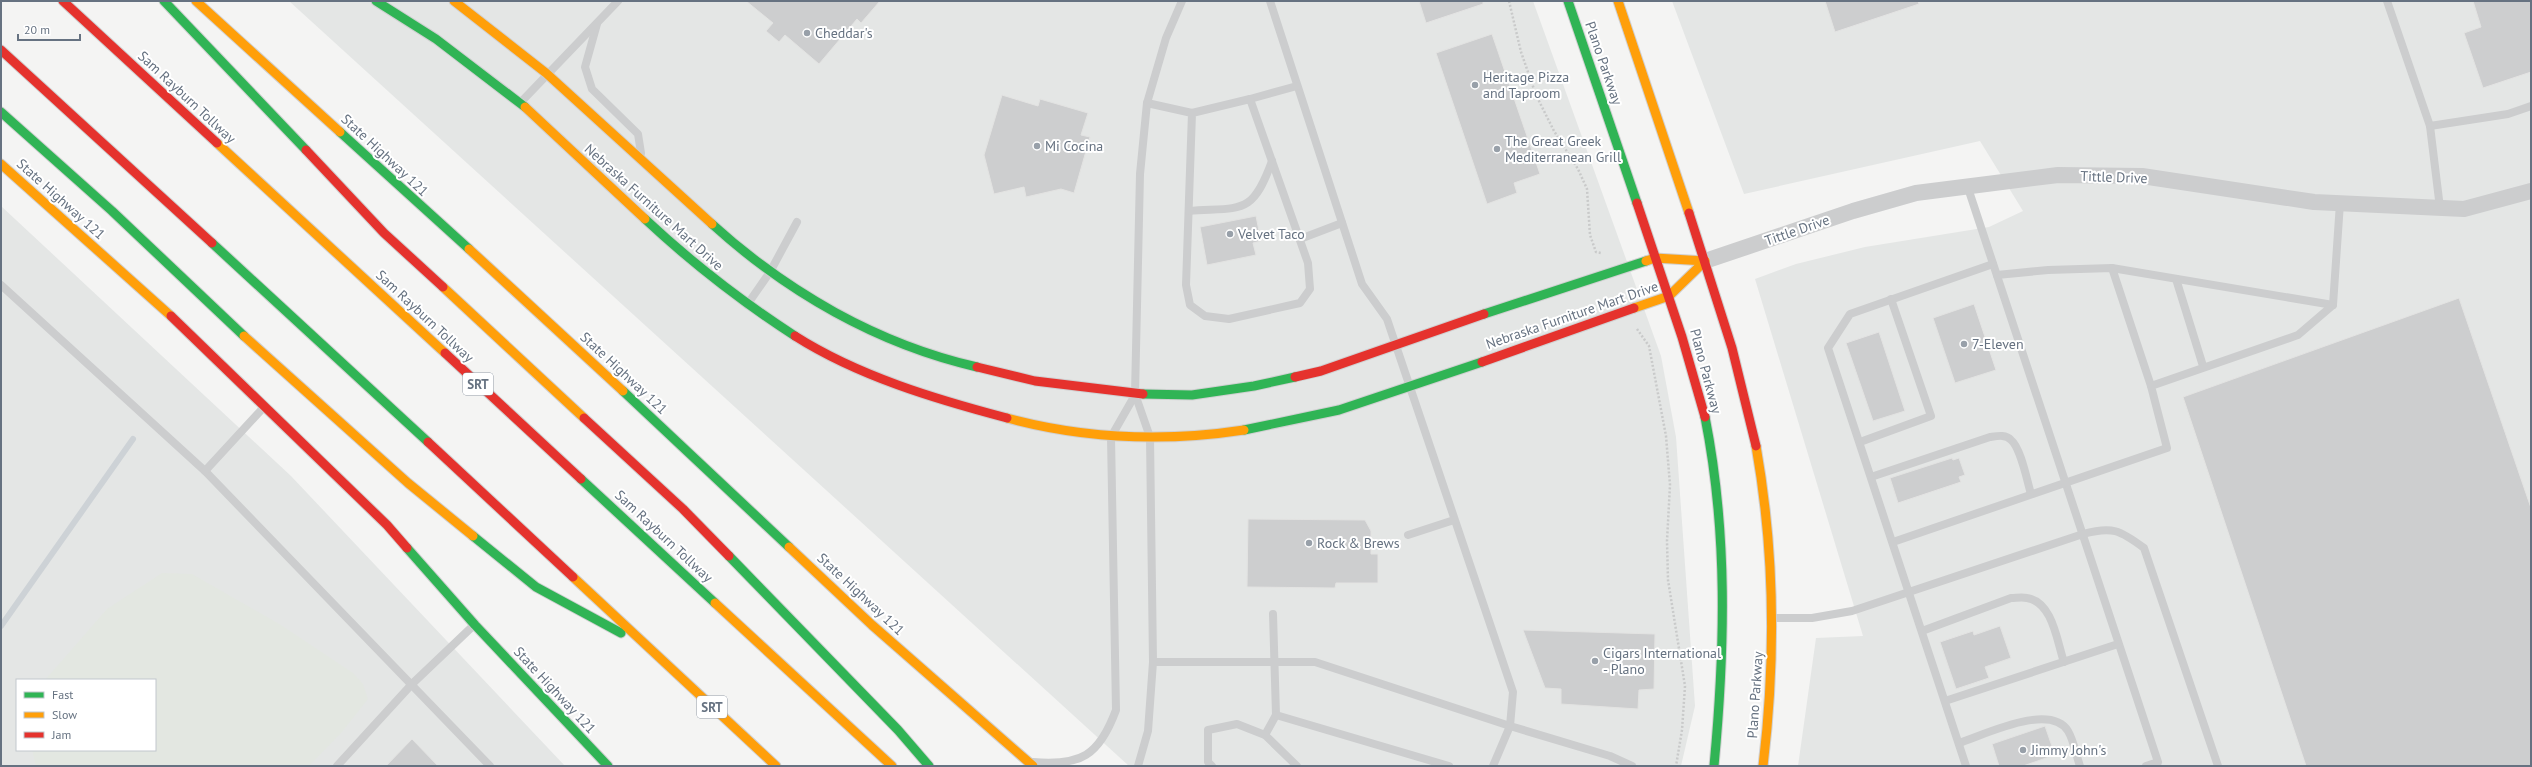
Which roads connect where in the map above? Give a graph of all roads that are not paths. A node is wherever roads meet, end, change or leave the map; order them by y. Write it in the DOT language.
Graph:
graph roads {
  1 [pos="63,1"];
  2 [pos="164,1"];
  3 [pos="196,1"];
  4 [pos="376,1"];
  5 [pos="454,1"];
  6 [pos="618,1"];
  7 [pos="1182,1"];
  8 [pos="1270,1"];
  9 [pos="1568,1"];
  10 [pos="1618,1"];
  11 [pos="2387,1"];
  12 [pos="597,24"];
  13 [pos="1,50"];
  14 [pos="546,73"];
  15 [pos="1297,86"];
  16 [pos="1250,99"];
  17 [pos="520,103"];
  18 [pos="1147,103"];
  19 [pos="2531,106"];
  20 [pos="1,112"];
  21 [pos="1192,112"];
  22 [pos="2430,126"];
  23 [pos="643,161"];
  24 [pos="1272,161"];
  25 [pos="1,164"];
  26 [pos="1967,185"];
  27 [pos="2531,191"];
  28 [pos="2340,203"];
  29 [pos="2440,208"];
  30 [pos="1189,211"];
  31 [pos="797,222"];
  32 [pos="1342,223"];
  33 [pos="1300,238"];
  34 [pos="1655,258"];
  35 [pos="1705,261"];
  36 [pos="1993,264"];
  37 [pos="2112,268"];
  38 [pos="770,272"];
  39 [pos="1997,275"];
  40 [pos="2176,279"];
  41 [pos="1,285"];
  42 [pos="1669,296"];
  43 [pos="1891,299"];
  44 [pos="747,305"];
  45 [pos="2333,305"];
  46 [pos="1395,344"];
  47 [pos="2203,366"];
  48 [pos="2152,386"];
  49 [pos="1410,388"];
  50 [pos="1135,394"];
  51 [pos="264,407"];
  52 [pos="1111,437"];
  53 [pos="1150,437"];
  54 [pos="1860,442"];
  55 [pos="205,470"];
  56 [pos="1871,477"];
  57 [pos="2065,482"];
  58 [pos="2031,494"];
  59 [pos="1454,520"];
  60 [pos="2083,534"];
  61 [pos="1408,535"];
  62 [pos="1893,542"];
  63 [pos="1909,594"];
  64 [pos="1273,614"];
  65 [pos="1773,618"];
  66 [pos="475,625"];
  67 [pos="1922,630"];
  68 [pos="2118,644"];
  69 [pos="648,648"];
  70 [pos="1274,661"];
  71 [pos="1153,662"];
  72 [pos="2064,662"];
  73 [pos="412,684"];
  74 [pos="1945,701"];
  75 [pos="1276,715"];
  76 [pos="1510,726"];
  77 [pos="1265,735"];
  78 [pos="1959,743"];
  79 [pos="1030,764"];
  80 [pos="337,766"];
  81 [pos="490,766"];
  82 [pos="608,766"];
  83 [pos="776,766"];
  84 [pos="892,766"];
  85 [pos="929,766"];
  86 [pos="1138,766"];
  87 [pos="1212,766"];
  88 [pos="1297,766"];
  89 [pos="1450,766"];
  90 [pos="1493,766"];
  91 [pos="1632,766"];
  92 [pos="1714,766"];
  93 [pos="1763,766"];
  94 [pos="1966,766"];
  95 [pos="2080,766"];
  96 [pos="2146,766"];
  97 [pos="2218,766"];
  1 -- 84 [label="main road, Sam Rayburn Tollway / SRT"];
  2 -- 85 [label="main road"];
  3 -- 79 [label="main road, State Highway 121"];
  4 -- 17 [label="main road, Nebraska Furniture Mart Drive"];
  5 -- 14 [label="main road, Nebraska Furniture Mart Drive"];
  6 -- 12 [label="lane"];
  7 -- 18 [label="lane"];
  8 -- 15 [label="lane"];
  9 -- 34 [label="main road, Plano Parkway"];
  10 -- 35 [label="main road, Plano Parkway"];
  11 -- 22 [label="lane"];
  12 -- 14 [label="lane"];
  12 -- 23 [label="lane"];
  13 -- 69 [label="main road, SRT"];
  14 -- 17 [label="lane"];
  14 -- 23 [label="main road, Nebraska Furniture Mart Drive"];
  15 -- 16 [label="lane"];
  15 -- 32 [label="lane"];
  16 -- 21 [label="lane"];
  16 -- 24 [label="lane"];
  17 -- 44 [label="main road, Nebraska Furniture Mart Drive"];
  18 -- 21 [label="lane"];
  18 -- 50 [label="lane"];
  19 -- 22 [label="lane"];
  20 -- 69 [label="main road"];
  21 -- 30 [label="lane"];
  22 -- 29 [label="lane"];
  23 -- 38 [label="main road, Nebraska Furniture Mart Drive"];
  24 -- 30 [label="lane"];
  24 -- 33 [label="lane"];
  25 -- 51 [label="main road, State Highway 121"];
  26 -- 28 [label="street, Tittle Drive"];
  26 -- 35 [label="street, Tittle Drive"];
  26 -- 36 [label="lane"];
  27 -- 29 [label="street, Tittle Drive"];
  28 -- 29 [label="street, Tittle Drive"];
  28 -- 45 [label="lane"];
  30 -- 33 [label="lane"];
  31 -- 38 [label="lane"];
  32 -- 33 [label="lane"];
  32 -- 46 [label="lane"];
  34 -- 35 [label="main road, Nebraska Furniture Mart Drive"];
  34 -- 42 [label="main road, Plano Parkway"];
  34 -- 46 [label="main road, Nebraska Furniture Mart Drive"];
  35 -- 42 [label="main road, Nebraska Furniture Mart Drive"];
  35 -- 65 [label="main road, Plano Parkway"];
  36 -- 39 [label="lane"];
  36 -- 43 [label="lane"];
  37 -- 39 [label="lane"];
  37 -- 40 [label="lane"];
  37 -- 48 [label="lane"];
  38 -- 44 [label="lane"];
  38 -- 50 [label="main road, Nebraska Furniture Mart Drive"];
  39 -- 57 [label="lane"];
  40 -- 45 [label="lane"];
  40 -- 47 [label="lane"];
  41 -- 55 [label="lane"];
  42 -- 49 [label="main road, Nebraska Furniture Mart Drive"];
  42 -- 92 [label="main road, Plano Parkway"];
  43 -- 54 [label="lane"];
  43 -- 54 [label="lane"];
  44 -- 52 [label="main road, Nebraska Furniture Mart Drive"];
  45 -- 47 [label="lane"];
  46 -- 49 [label="lane"];
  46 -- 50 [label="main road, Nebraska Furniture Mart Drive"];
  47 -- 48 [label="lane"];
  48 -- 57 [label="lane"];
  49 -- 53 [label="main road, Nebraska Furniture Mart Drive"];
  49 -- 59 [label="lane"];
  50 -- 52 [label="lane"];
  50 -- 53 [label="lane"];
  51 -- 55 [label="lane"];
  51 -- 66 [label="main road, State Highway 121"];
  52 -- 53 [label="main road, Nebraska Furniture Mart Drive"];
  52 -- 79 [label="lane"];
  53 -- 71 [label="lane"];
  54 -- 56 [label="lane"];
  55 -- 73 [label="lane"];
  56 -- 58 [label="lane"];
  56 -- 62 [label="lane"];
  57 -- 58 [label="lane"];
  57 -- 60 [label="lane"];
  58 -- 62 [label="lane"];
  59 -- 61 [label="lane"];
  59 -- 76 [label="lane"];
  60 -- 63 [label="lane"];
  60 -- 68 [label="lane"];
  60 -- 97 [label="lane"];
  62 -- 63 [label="lane"];
  63 -- 65 [label="lane"];
  63 -- 67 [label="lane"];
  64 -- 70 [label="lane"];
  65 -- 93 [label="main road, Plano Parkway"];
  66 -- 73 [label="lane"];
  66 -- 82 [label="main road, State Highway 121"];
  67 -- 72 [label="lane"];
  67 -- 74 [label="lane"];
  68 -- 72 [label="lane"];
  68 -- 96 [label="lane"];
  69 -- 83 [label="main road, SRT"];
  70 -- 71 [label="lane"];
  70 -- 75 [label="lane"];
  70 -- 76 [label="lane"];
  71 -- 86 [label="lane"];
  72 -- 74 [label="lane"];
  73 -- 80 [label="lane"];
  73 -- 81 [label="lane"];
  74 -- 78 [label="lane"];
  75 -- 77 [label="lane"];
  75 -- 89 [label="lane"];
  76 -- 90 [label="lane"];
  76 -- 91 [label="lane"];
  77 -- 87 [label="lane"];
  77 -- 88 [label="lane"];
  78 -- 94 [label="lane"];
  78 -- 95 [label="lane"];
}
